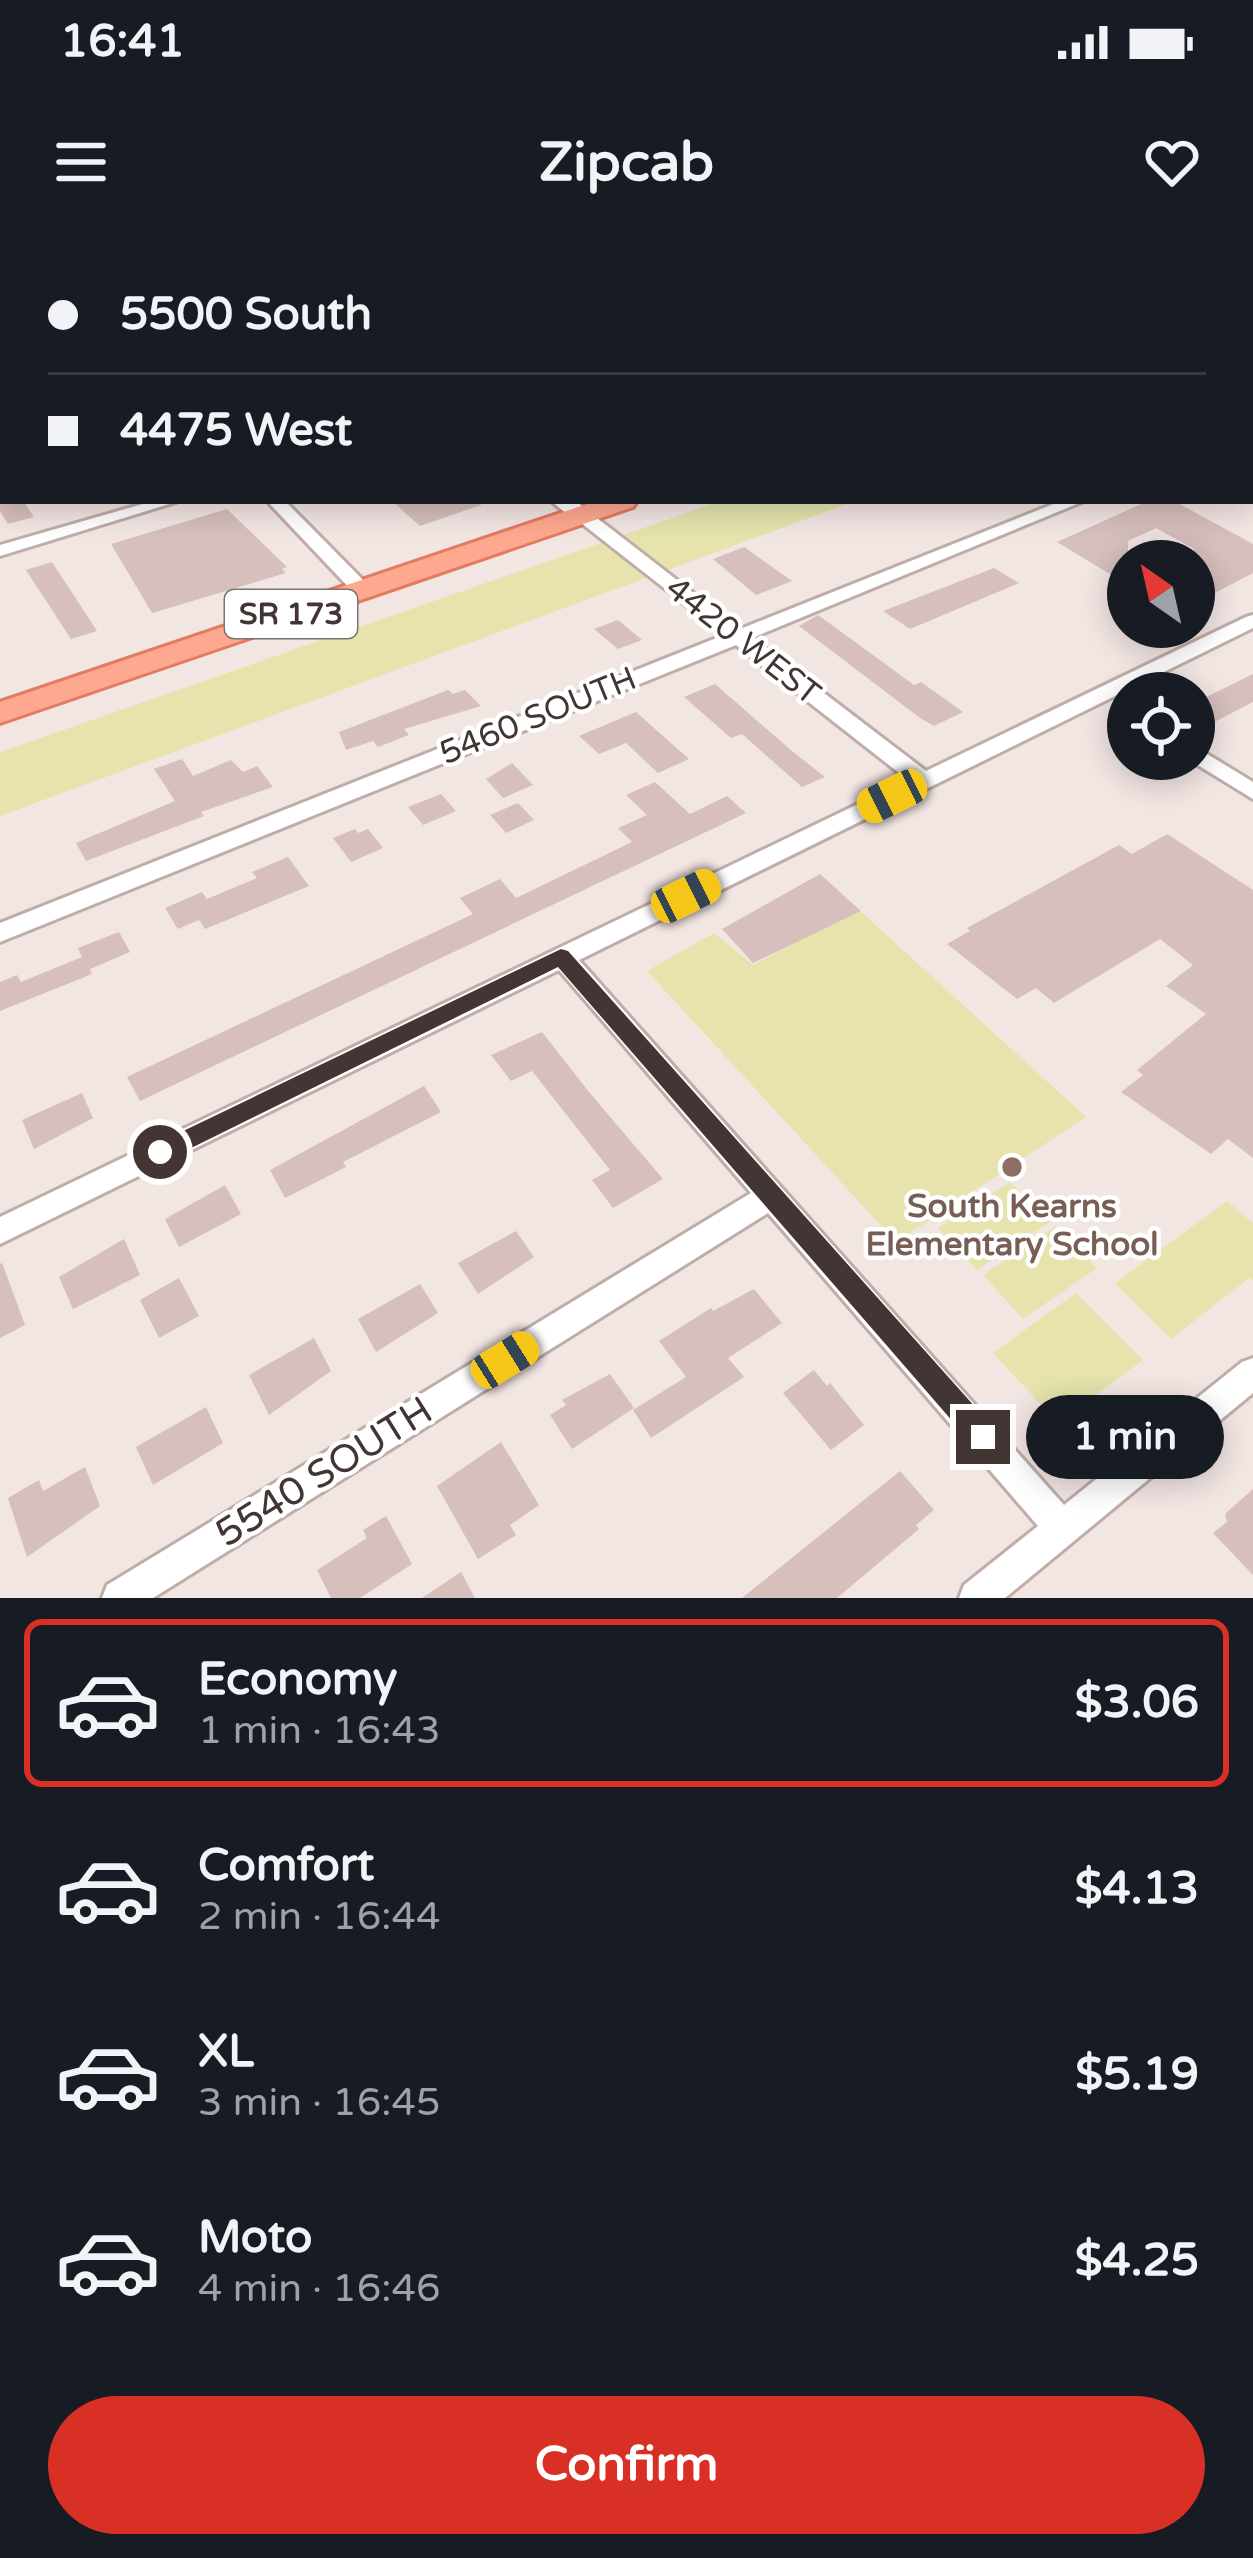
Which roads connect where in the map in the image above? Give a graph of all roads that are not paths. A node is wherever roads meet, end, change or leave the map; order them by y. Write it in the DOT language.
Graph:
graph roads {
  1 [pos="161,504"];
  2 [pos="278,504"];
  3 [pos="1068,504"];
  4 [pos="572,508"];
  5 [pos="0,551"];
  6 [pos="362,590"];
  7 [pos="1253,621"];
  8 [pos="735,636"];
  9 [pos="1103,694"];
  10 [pos="1107,697"];
  11 [pos="0,713"];
  12 [pos="1215,767"];
  13 [pos="924,781"];
  14 [pos="1253,792"];
  15 [pos="0,933"];
  16 [pos="561,956"];
  17 [pos="772,1196"];
  18 [pos="0,1231"];
  19 [pos="1253,1373"];
  20 [pos="1062,1528"];
  21 [pos="120,1598"];
  22 [pos="977,1598"];
  1 -- 5 [label="street"];
  2 -- 6 [label="street"];
  3 -- 8 [label="street, 5460 SOUTH"];
  4 -- 6 [label="main road, SR 173"];
  4 -- 8 [label="street, 4420 WEST"];
  6 -- 11 [label="main road, SR 173"];
  7 -- 9 [label="street"];
  8 -- 13 [label="street, 4420 WEST"];
  8 -- 15 [label="street, 5460 SOUTH"];
  9 -- 10 [label="street"];
  9 -- 13 [label="street"];
  12 -- 14 [label="street"];
  13 -- 16 [label="street"];
  16 -- 17 [label="street"];
  16 -- 18 [label="street"];
  17 -- 20 [label="street"];
  17 -- 21 [label="street, 5540 SOUTH"];
  19 -- 20 [label="street"];
  20 -- 22 [label="street"];
}
